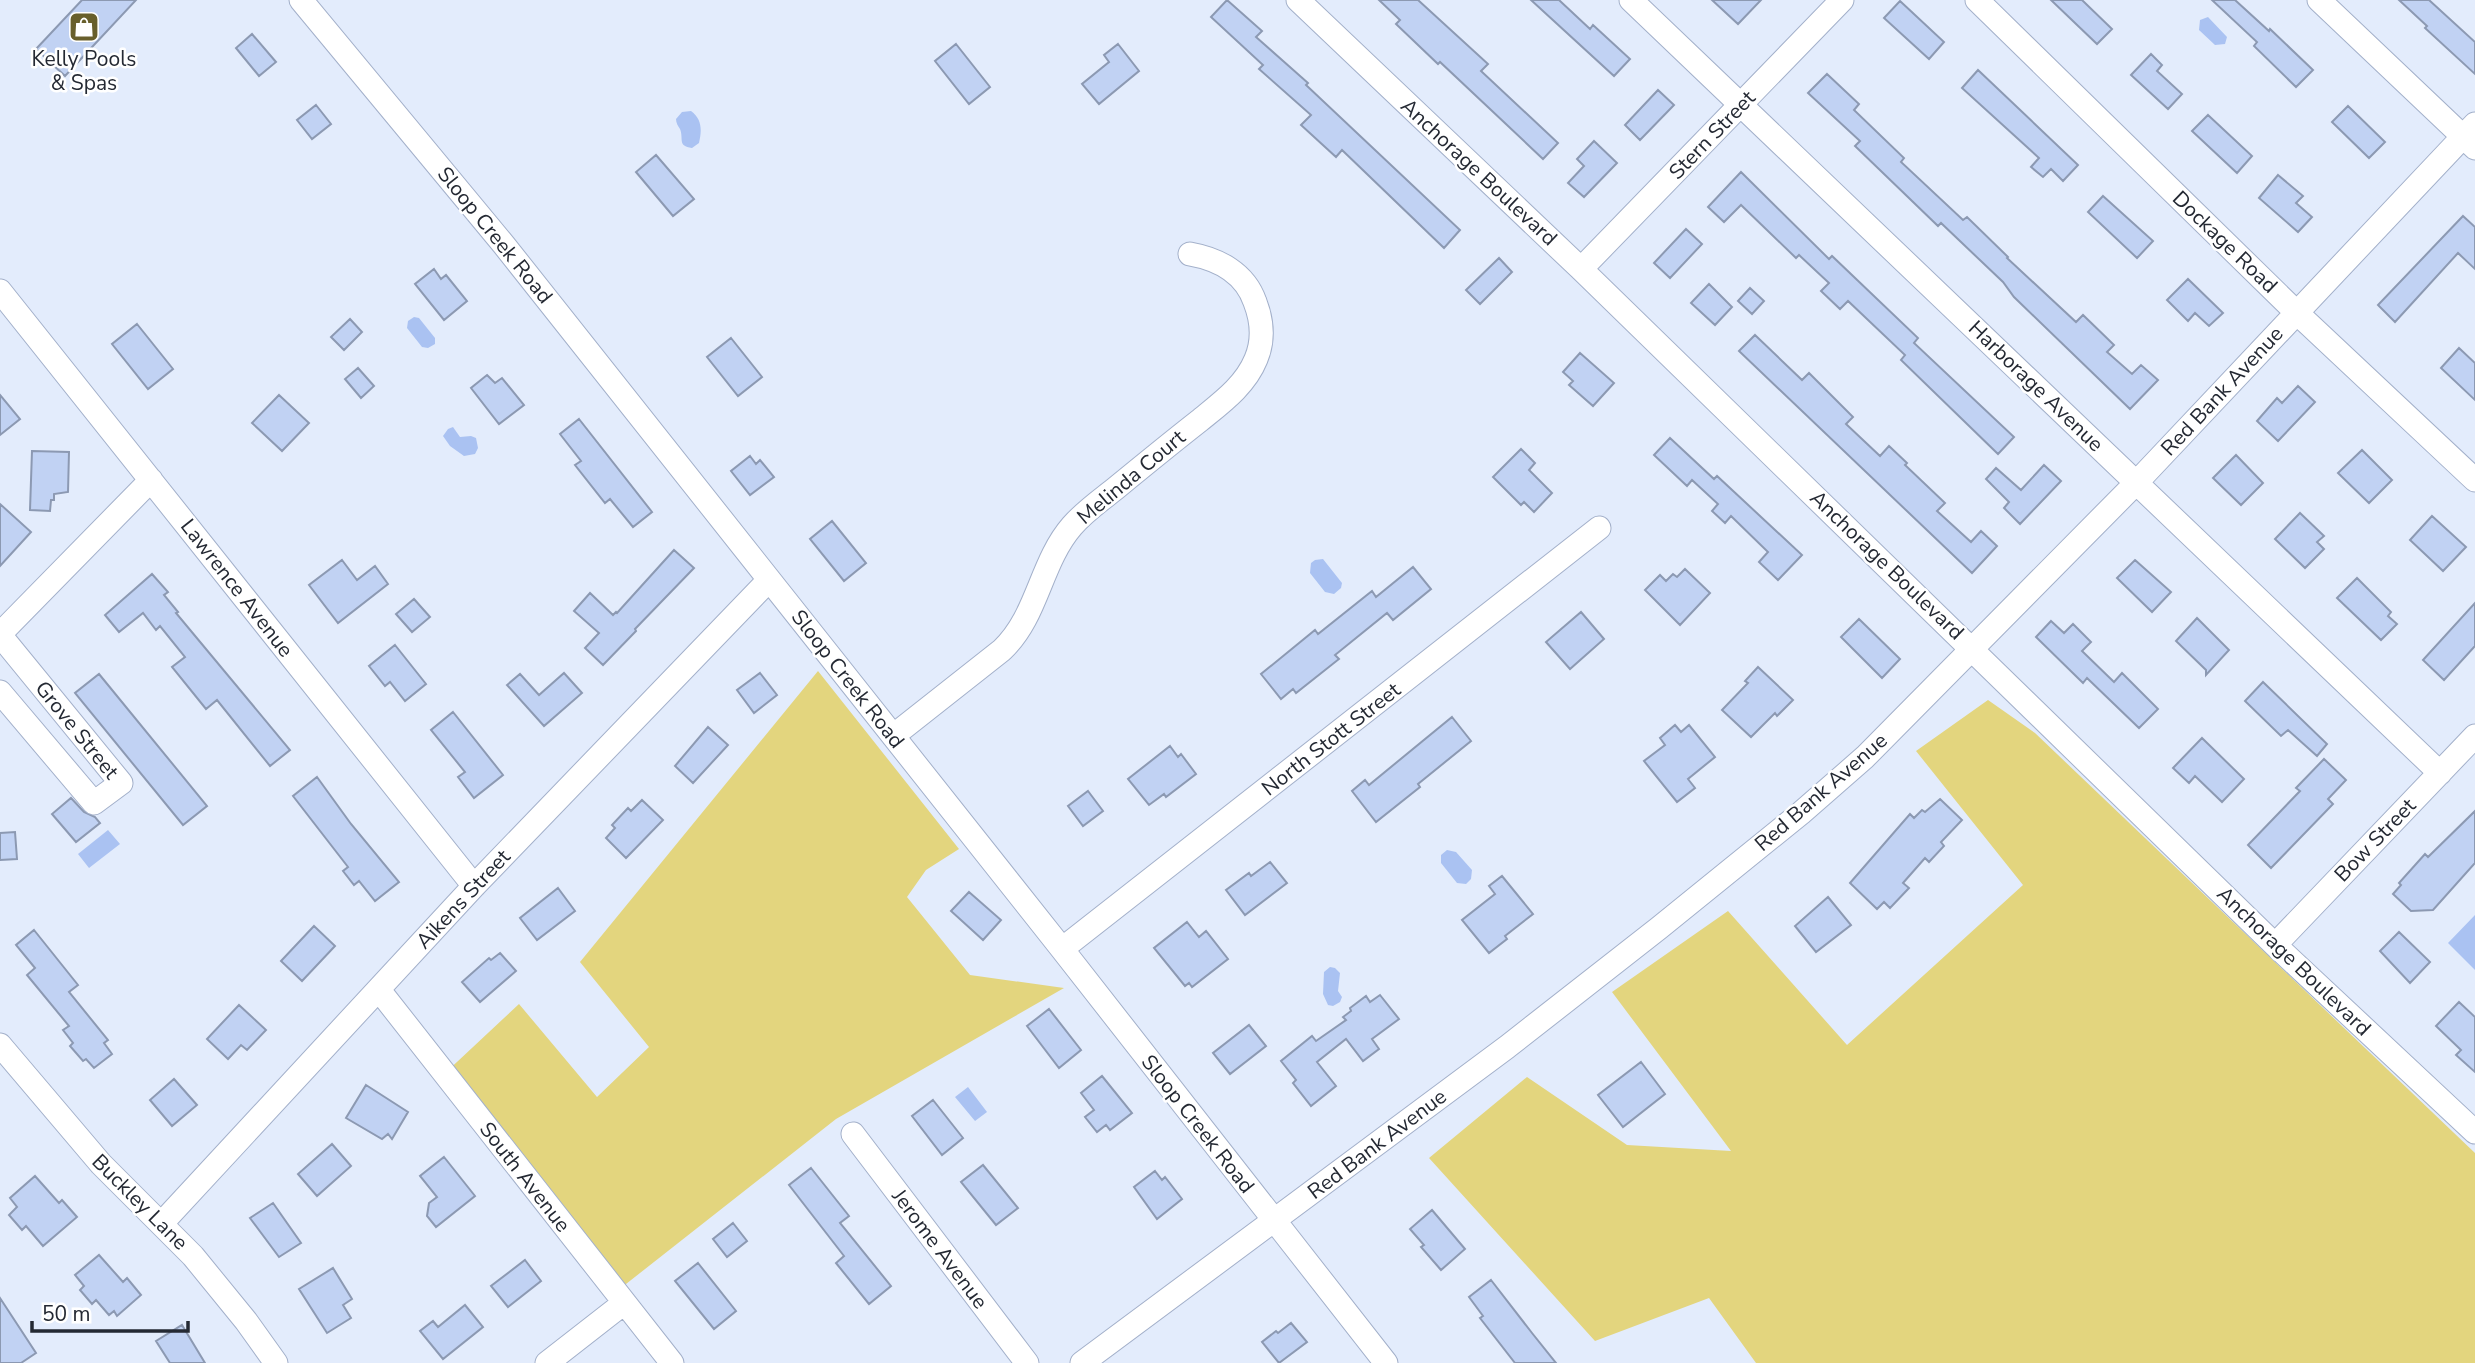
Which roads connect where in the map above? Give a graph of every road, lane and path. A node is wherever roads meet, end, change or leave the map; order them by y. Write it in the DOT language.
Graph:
graph roads {
  1 [pos="301,0"];
  2 [pos="1298,0"];
  3 [pos="1631,0"];
  4 [pos="1842,0"];
  5 [pos="1977,0"];
  6 [pos="2319,0"];
  7 [pos="1742,105"];
  8 [pos="2471,136"];
  9 [pos="1189,254"];
  10 [pos="1581,269"];
  11 [pos="0,291"];
  12 [pos="2297,313"];
  13 [pos="151,480"];
  14 [pos="2475,480"];
  15 [pos="2137,482"];
  16 [pos="1599,528"];
  17 [pos="769,580"];
  18 [pos="0,635"];
  19 [pos="1973,649"];
  20 [pos="0,692"];
  21 [pos="893,736"];
  22 [pos="2475,736"];
  23 [pos="2440,773"];
  24 [pos="474,886"];
  25 [pos="2275,945"];
  26 [pos="1062,949"];
  27 [pos="379,990"];
  28 [pos="0,1045"];
  29 [pos="2475,1132"];
  30 [pos="853,1134"];
  31 [pos="1273,1221"];
  32 [pos="162,1223"];
  33 [pos="624,1303"];
  34 [pos="276,1363"];
  35 [pos="547,1363"];
  36 [pos="672,1363"];
  37 [pos="1027,1363"];
  38 [pos="1082,1363"];
  39 [pos="1387,1363"];
  1 -- 17 [label="street, Sloop Creek Road"];
  2 -- 10 [label="street, Anchorage Boulevard"];
  3 -- 7 [label="street, Harborage Avenue"];
  4 -- 7 [label="street, Stern Street"];
  5 -- 12 [label="street, Dockage Road"];
  6 -- 8 [label="street"];
  7 -- 10 [label="street, Stern Street"];
  7 -- 15 [label="street, Harborage Avenue"];
  8 -- 12 [label="street, Red Bank Avenue"];
  9 -- 21 [label="street, Melinda Court"];
  10 -- 19 [label="street, Anchorage Boulevard"];
  11 -- 13 [label="street, Lawrence Avenue"];
  12 -- 14 [label="street, Dockage Road"];
  12 -- 15 [label="street, Red Bank Avenue"];
  13 -- 18 [label="street, Grove Street"];
  13 -- 24 [label="street, Lawrence Avenue"];
  15 -- 19 [label="street, Red Bank Avenue"];
  15 -- 23 [label="street, Harborage Avenue"];
  16 -- 26 [label="street, North Stott Street"];
  17 -- 21 [label="street, Sloop Creek Road"];
  17 -- 24 [label="street, Aikens Street"];
  18 -- 20 [label="street, Grove Street"];
  19 -- 25 [label="street, Anchorage Boulevard"];
  19 -- 31 [label="street, Red Bank Avenue"];
  21 -- 26 [label="street, Sloop Creek Road"];
  22 -- 23 [label="street, Bow Street"];
  23 -- 25 [label="street, Bow Street"];
  24 -- 27 [label="street, Aikens Street"];
  25 -- 29 [label="street, Anchorage Boulevard"];
  26 -- 31 [label="street, Sloop Creek Road"];
  27 -- 32 [label="street, Aikens Street"];
  27 -- 33 [label="street, South Avenue"];
  28 -- 32 [label="street, Buckley Lane"];
  30 -- 37 [label="street, Jerome Avenue"];
  31 -- 38 [label="street, Red Bank Avenue"];
  31 -- 39 [label="street, Sloop Creek Road"];
  32 -- 34 [label="street, Buckley Lane"];
  33 -- 35 [label="street"];
  33 -- 36 [label="street, South Avenue"];
}
